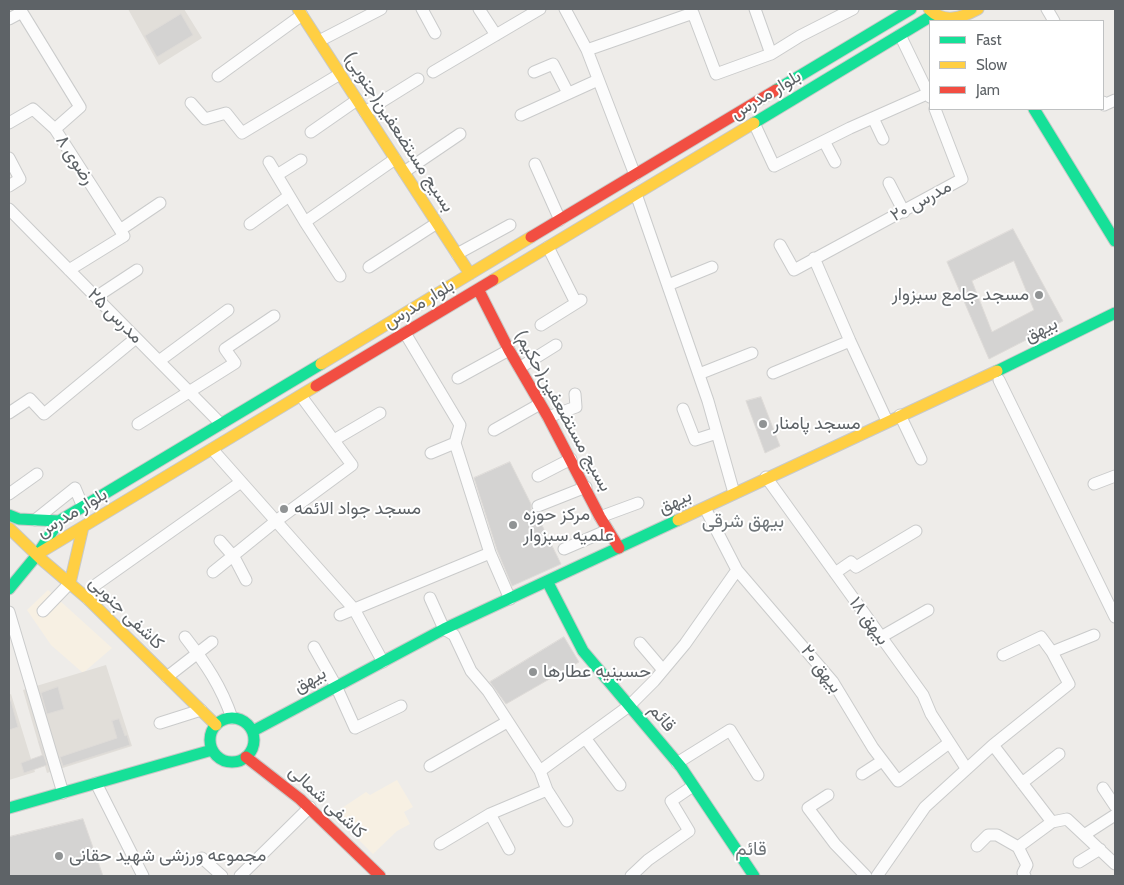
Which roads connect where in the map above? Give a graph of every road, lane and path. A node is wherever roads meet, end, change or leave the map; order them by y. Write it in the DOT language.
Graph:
graph roads {
  1 [pos="381,9"];
  2 [pos="422,9"];
  3 [pos="479,9"];
  4 [pos="540,9"];
  5 [pos="565,9"];
  6 [pos="755,9"];
  7 [pos="853,9"];
  8 [pos="910,9"];
  9 [pos="978,9"];
  10 [pos="1047,9"];
  11 [pos="21,10"];
  12 [pos="692,11"];
  13 [pos="300,12"];
  14 [pos="931,12"];
  15 [pos="9,20"];
  16 [pos="1053,20"];
  17 [pos="435,33"];
  18 [pos="496,35"];
  19 [pos="900,35"];
  20 [pos="319,41"];
  21 [pos="587,50"];
  22 [pos="771,54"];
  23 [pos="433,72"];
  24 [pos="534,72"];
  25 [pos="340,74"];
  26 [pos="218,76"];
  27 [pos="418,79"];
  28 [pos="598,80"];
  29 [pos="929,93"];
  30 [pos="568,94"];
  31 [pos="929,95"];
  32 [pos="357,100"];
  33 [pos="191,103"];
  34 [pos="935,110"];
  35 [pos="1035,110"];
  36 [pos="365,112"];
  37 [pos="521,115"];
  38 [pos="873,118"];
  39 [pos="754,123"];
  40 [pos="9,124"];
  41 [pos="55,129"];
  42 [pos="311,132"];
  43 [pos="460,134"];
  44 [pos="883,139"];
  45 [pos="824,142"];
  46 [pos="9,158"];
  47 [pos="396,159"];
  48 [pos="301,160"];
  49 [pos="270,162"];
  50 [pos="835,162"];
  51 [pos="535,164"];
  52 [pos="404,172"];
  53 [pos="277,175"];
  54 [pos="635,175"];
  55 [pos="889,183"];
  56 [pos="9,186"];
  57 [pos="636,194"];
  58 [pos="289,196"];
  59 [pos="160,203"];
  60 [pos="9,209"];
  61 [pos="904,212"];
  62 [pos="571,213"];
  63 [pos="560,220"];
  64 [pos="305,222"];
  65 [pos="250,224"];
  66 [pos="437,224"];
  67 [pos="510,225"];
  68 [pos="580,228"];
  69 [pos="120,230"];
  70 [pos="1115,241"];
  71 [pos="780,245"];
  72 [pos="548,247"];
  73 [pos="457,254"];
  74 [pos="814,258"];
  75 [pos="369,267"];
  76 [pos="712,267"];
  77 [pos="69,270"];
  78 [pos="137,270"];
  79 [pos="470,274"];
  80 [pos="340,276"];
  81 [pos="668,285"];
  82 [pos="478,289"];
  83 [pos="96,297"];
  84 [pos="228,310"];
  85 [pos="1115,313"];
  86 [pos="274,316"];
  87 [pos="541,325"];
  88 [pos="405,333"];
  89 [pos="136,338"];
  90 [pos="361,340"];
  91 [pos="850,341"];
  92 [pos="556,345"];
  93 [pos="509,350"];
  94 [pos="752,353"];
  95 [pos="370,354"];
  96 [pos="159,361"];
  97 [pos="519,367"];
  98 [pos="773,373"];
  99 [pos="699,374"];
  100 [pos="458,378"];
  101 [pos="999,380"];
  102 [pos="190,392"];
  103 [pos="575,394"];
  104 [pos="301,396"];
  105 [pos="540,404"];
  106 [pos="683,409"];
  107 [pos="9,413"];
  108 [pos="380,413"];
  109 [pos="548,417"];
  110 [pos="902,419"];
  111 [pos="887,420"];
  112 [pos="138,424"];
  113 [pos="221,424"];
  114 [pos="494,430"];
  115 [pos="717,433"];
  116 [pos="334,440"];
  117 [pos="456,443"];
  118 [pos="212,449"];
  119 [pos="431,453"];
  120 [pos="571,459"];
  121 [pos="921,459"];
  122 [pos="37,474"];
  123 [pos="538,476"];
  124 [pos="1115,476"];
  125 [pos="766,478"];
  126 [pos="241,482"];
  127 [pos="1094,484"];
  128 [pos="586,487"];
  129 [pos="734,493"];
  130 [pos="9,494"];
  131 [pos="638,503"];
  132 [pos="538,506"];
  133 [pos="84,507"];
  134 [pos="704,508"];
  135 [pos="9,515"];
  136 [pos="600,517"];
  137 [pos="34,520"];
  138 [pos="276,521"];
  139 [pos="59,522"];
  140 [pos="83,527"];
  141 [pos="9,528"];
  142 [pos="608,530"];
  143 [pos="916,531"];
  144 [pos="220,541"];
  145 [pos="618,548"];
  146 [pos="564,549"];
  147 [pos="490,553"];
  148 [pos="37,555"];
  149 [pos="234,557"];
  150 [pos="737,570"];
  151 [pos="213,572"];
  152 [pos="57,573"];
  153 [pos="835,573"];
  154 [pos="246,580"];
  155 [pos="547,581"];
  156 [pos="70,583"];
  157 [pos="11,586"];
  158 [pos="430,598"];
  159 [pos="88,599"];
  160 [pos="510,599"];
  161 [pos="354,609"];
  162 [pos="928,610"];
  163 [pos="44,611"];
  164 [pos="9,612"];
  165 [pos="340,615"];
  166 [pos="1115,617"];
  167 [pos="444,629"];
  168 [pos="1094,635"];
  169 [pos="185,637"];
  170 [pos="881,637"];
  171 [pos="212,642"];
  172 [pos="640,643"];
  173 [pos="314,647"];
  174 [pos="197,652"];
  175 [pos="1052,652"];
  176 [pos="1003,655"];
  177 [pos="383,662"];
  178 [pos="663,670"];
  179 [pos="167,677"];
  180 [pos="336,686"];
  181 [pos="401,706"];
  182 [pos="629,706"];
  183 [pos="201,710"];
  184 [pos="232,718"];
  185 [pos="507,722"];
  186 [pos="160,723"];
  187 [pos="216,725"];
  188 [pos="253,731"];
  189 [pos="585,738"];
  190 [pos="949,743"];
  191 [pos="993,745"];
  192 [pos="212,750"];
  193 [pos="1059,754"];
  194 [pos="246,757"];
  195 [pos="882,761"];
  196 [pos="677,763"];
  197 [pos="430,766"];
  198 [pos="966,768"];
  199 [pos="540,771"];
  200 [pos="862,774"];
  201 [pos="758,775"];
  202 [pos="96,783"];
  203 [pos="1022,783"];
  204 [pos="620,784"];
  205 [pos="693,786"];
  206 [pos="1103,788"];
  207 [pos="547,790"];
  208 [pos="63,793"];
  209 [pos="828,795"];
  210 [pos="310,806"];
  211 [pos="1115,806"];
  212 [pos="9,808"];
  213 [pos="490,814"];
  214 [pos="1115,815"];
  215 [pos="567,822"];
  216 [pos="1052,822"];
  217 [pos="1084,835"];
  218 [pos="440,844"];
  219 [pos="977,846"];
  220 [pos="1018,847"];
  221 [pos="510,849"];
  222 [pos="1100,850"];
  223 [pos="202,858"];
  224 [pos="1079,862"];
  225 [pos="1115,864"];
  226 [pos="143,876"];
  227 [pos="222,876"];
  228 [pos="240,876"];
  229 [pos="380,876"];
  230 [pos="631,876"];
  231 [pos="754,876"];
  232 [pos="866,876"];
  233 [pos="877,876"];
  234 [pos="1025,876"];
  1 -- 20 [label="street"];
  2 -- 17 [label="street"];
  3 -- 18 [label="street"];
  4 -- 18 [label="street"];
  5 -- 21 [label="street"];
  6 -- 22 [label="street"];
  7 -- 22 [label="street"];
  8 -- 54 [label="main road, بلوار مدرس"];
  9 -- 14 [label="main road"];
  10 -- 16 [label="street"];
  11 -- 15 [label="street"];
  11 -- 41 [label="street, رضوی ۸"];
  12 -- 21 [label="street"];
  12 -- 22 [label="street"];
  13 -- 20 [label="main road, بسیج مستضعفین(جنوبی)"];
  13 -- 26 [label="street"];
  14 -- 19 [label="main road, بلوار مدرس"];
  18 -- 23 [label="street"];
  19 -- 29 [label="street"];
  19 -- 39 [label="main road, بلوار مدرس"];
  20 -- 25 [label="main road, بسیج مستضعفین(جنوبی)"];
  21 -- 28 [label="street"];
  24 -- 30 [label="street"];
  25 -- 32 [label="main road, بسیج مستضعفین(جنوبی)"];
  25 -- 33 [label="street"];
  27 -- 36 [label="street"];
  28 -- 30 [label="street"];
  28 -- 54 [label="street"];
  30 -- 37 [label="street"];
  31 -- 38 [label="street"];
  32 -- 36 [label="main road, بسیج مستضعفین(جنوبی)"];
  32 -- 42 [label="street"];
  34 -- 61 [label="street, مدرس ۲۰"];
  35 -- 70 [label="main road"];
  36 -- 47 [label="main road, بسیج مستضعفین(جنوبی)"];
  38 -- 44 [label="street"];
  38 -- 45 [label="street"];
  39 -- 45 [label="street"];
  39 -- 57 [label="main road, بلوار مدرس"];
  40 -- 41 [label="street"];
  41 -- 69 [label="street, رضوی ۸"];
  43 -- 52 [label="street"];
  45 -- 50 [label="street"];
  46 -- 56 [label="street"];
  47 -- 52 [label="main road, بسیج مستضعفین(جنوبی)"];
  47 -- 64 [label="street"];
  48 -- 53 [label="street"];
  49 -- 53 [label="street"];
  51 -- 63 [label="street"];
  52 -- 66 [label="main road, بسیج مستضعفین(جنوبی)"];
  53 -- 58 [label="street"];
  54 -- 62 [label="main road, بلوار مدرس"];
  55 -- 61 [label="street"];
  57 -- 68 [label="main road, بلوار مدرس"];
  57 -- 81 [label="street"];
  58 -- 64 [label="street"];
  58 -- 65 [label="street"];
  59 -- 69 [label="street"];
  60 -- 77 [label="street, مدرس ۲۵"];
  61 -- 74 [label="street, مدرس ۲۰"];
  62 -- 63 [label="main road, بلوار مدرس"];
  62 -- 68 [label="main road"];
  63 -- 79 [label="main road, بلوار مدرس"];
  64 -- 80 [label="street"];
  66 -- 73 [label="main road, بسیج مستضعفین(جنوبی)"];
  66 -- 75 [label="street"];
  67 -- 73 [label="street"];
  68 -- 72 [label="main road, بلوار مدرس"];
  69 -- 77 [label="street"];
  71 -- 74 [label="street, مدرس ۲۰"];
  72 -- 82 [label="main road, بلوار مدرس"];
  72 -- 87 [label="street"];
  73 -- 79 [label="main road, بسیج مستضعفین(جنوبی)"];
  74 -- 91 [label="street"];
  76 -- 81 [label="street"];
  77 -- 83 [label="street, مدرس ۲۵"];
  78 -- 83 [label="street"];
  79 -- 90 [label="main road, بلوار مدرس"];
  81 -- 99 [label="street"];
  82 -- 88 [label="main road, بلوار مدرس"];
  82 -- 93 [label="main road, بسیج مستضعفین(حکیم)"];
  83 -- 89 [label="street, مدرس ۲۵"];
  84 -- 96 [label="street"];
  85 -- 110 [label="main road, بیهق"];
  86 -- 102 [label="street"];
  88 -- 95 [label="main road, بلوار مدرس"];
  88 -- 117 [label="street"];
  89 -- 96 [label="street, مدرس ۲۵"];
  89 -- 107 [label="street"];
  90 -- 95 [label="main road"];
  90 -- 113 [label="main road, بلوار مدرس"];
  91 -- 98 [label="street"];
  91 -- 111 [label="street"];
  92 -- 97 [label="street"];
  93 -- 97 [label="main road, بسیج مستضعفین(حکیم)"];
  93 -- 100 [label="street"];
  94 -- 99 [label="street"];
  95 -- 104 [label="main road, بلوار مدرس"];
  96 -- 102 [label="street, مدرس ۲۵"];
  97 -- 105 [label="main road, بسیج مستضعفین(حکیم)"];
  99 -- 115 [label="street"];
  101 -- 166 [label="street"];
  102 -- 112 [label="street"];
  102 -- 113 [label="street, مدرس ۲۵"];
  103 -- 109 [label="street"];
  104 -- 116 [label="street"];
  104 -- 118 [label="main road, بلوار مدرس"];
  105 -- 109 [label="main road, بسیج مستضعفین(حکیم)"];
  105 -- 114 [label="street"];
  106 -- 115 [label="street"];
  108 -- 116 [label="street"];
  109 -- 120 [label="main road, بسیج مستضعفین(حکیم)"];
  110 -- 111 [label="main road, بیهق"];
  110 -- 121 [label="street"];
  111 -- 125 [label="main road, بیهق"];
  113 -- 133 [label="main road, بلوار مدرس"];
  115 -- 129 [label="street"];
  116 -- 138 [label="street"];
  117 -- 119 [label="street"];
  117 -- 147 [label="street"];
  118 -- 126 [label="street"];
  118 -- 140 [label="main road, بلوار مدرس"];
  120 -- 123 [label="street"];
  120 -- 128 [label="main road, بسیج مستضعفین(حکیم)"];
  122 -- 130 [label="street"];
  124 -- 127 [label="street"];
  125 -- 129 [label="main road, بیهق"];
  125 -- 153 [label="street, بیهق ۱۸"];
  126 -- 138 [label="street"];
  126 -- 159 [label="street"];
  128 -- 132 [label="street"];
  128 -- 136 [label="main road, بسیج مستضعفین(حکیم)"];
  129 -- 134 [label="main road, بیهق"];
  131 -- 136 [label="street"];
  133 -- 137 [label="street"];
  133 -- 139 [label="main road, بلوار مدرس"];
  134 -- 145 [label="main road, بیهق"];
  134 -- 150 [label="street, بیهق ۲۰"];
  135 -- 137 [label="main road"];
  136 -- 142 [label="main road, بسیج مستضعفین(حکیم)"];
  137 -- 139 [label="main road"];
  138 -- 149 [label="street"];
  138 -- 161 [label="street"];
  139 -- 148 [label="main road, بلوار مدرس"];
  140 -- 148 [label="main road, بلوار مدرس"];
  140 -- 156 [label="main road"];
  141 -- 148 [label="main road, کاشفی جنوبی"];
  142 -- 145 [label="main road, بسیج مستضعفین(حکیم)"];
  142 -- 146 [label="street"];
  143 -- 153 [label="street"];
  144 -- 149 [label="street"];
  145 -- 155 [label="main road, بیهق"];
  147 -- 160 [label="street"];
  147 -- 161 [label="street"];
  148 -- 152 [label="main road, کاشفی جنوبی"];
  148 -- 157 [label="main road"];
  149 -- 151 [label="street"];
  149 -- 154 [label="street"];
  150 -- 178 [label="street"];
  150 -- 195 [label="street, بیهق ۲۰"];
  152 -- 156 [label="main road, کاشفی جنوبی"];
  152 -- 157 [label="main road"];
  153 -- 170 [label="street, بیهق ۱۸"];
  155 -- 160 [label="main road, بیهق"];
  155 -- 182 [label="main road, قائم"];
  156 -- 159 [label="main road, کاشفی جنوبی"];
  156 -- 163 [label="street"];
  158 -- 167 [label="street"];
  159 -- 179 [label="main road, کاشفی جنوبی"];
  160 -- 167 [label="main road, بیهق"];
  161 -- 165 [label="street"];
  161 -- 177 [label="street"];
  162 -- 170 [label="street"];
  164 -- 208 [label="street"];
  167 -- 177 [label="main road, بیهق"];
  167 -- 185 [label="street"];
  168 -- 175 [label="street"];
  169 -- 174 [label="street"];
  170 -- 190 [label="street, بیهق ۱۸"];
  171 -- 174 [label="street"];
  172 -- 178 [label="street"];
  173 -- 180 [label="street"];
  174 -- 179 [label="street"];
  174 -- 184 [label="street"];
  175 -- 176 [label="street"];
  175 -- 191 [label="street"];
  177 -- 180 [label="main road, بیهق"];
  178 -- 182 [label="street"];
  179 -- 183 [label="main road, کاشفی جنوبی"];
  180 -- 181 [label="street"];
  180 -- 188 [label="main road, بیهق"];
  182 -- 189 [label="street"];
  182 -- 196 [label="main road, قائم"];
  183 -- 186 [label="street"];
  183 -- 187 [label="main road, کاشفی جنوبی"];
  184 -- 187 [label="main road"];
  184 -- 188 [label="main road"];
  185 -- 197 [label="street"];
  185 -- 199 [label="street"];
  187 -- 192 [label="main road"];
  188 -- 194 [label="main road"];
  189 -- 199 [label="street"];
  189 -- 204 [label="street"];
  190 -- 195 [label="street, بیهق ۲۰"];
  190 -- 198 [label="street, بیهق ۱۸"];
  191 -- 198 [label="street"];
  191 -- 203 [label="street"];
  192 -- 194 [label="main road"];
  192 -- 202 [label="main road"];
  193 -- 203 [label="street"];
  194 -- 210 [label="main road, کاشفی شمالی"];
  195 -- 200 [label="street"];
  196 -- 201 [label="street"];
  196 -- 205 [label="main road, قائم"];
  198 -- 233 [label="street"];
  199 -- 207 [label="street"];
  202 -- 208 [label="main road"];
  202 -- 226 [label="street"];
  203 -- 216 [label="street"];
  205 -- 230 [label="street"];
  205 -- 231 [label="main road, قائم"];
  206 -- 211 [label="street"];
  207 -- 213 [label="street"];
  207 -- 215 [label="street"];
  208 -- 212 [label="main road"];
  209 -- 232 [label="street"];
  210 -- 228 [label="street"];
  210 -- 229 [label="main road, کاشفی شمالی"];
  213 -- 218 [label="street"];
  213 -- 221 [label="street"];
  214 -- 217 [label="street"];
  216 -- 217 [label="street"];
  216 -- 220 [label="street"];
  217 -- 222 [label="street"];
  219 -- 220 [label="street"];
  220 -- 234 [label="street"];
  222 -- 224 [label="street"];
  222 -- 225 [label="street"];
  223 -- 227 [label="street"];
}
